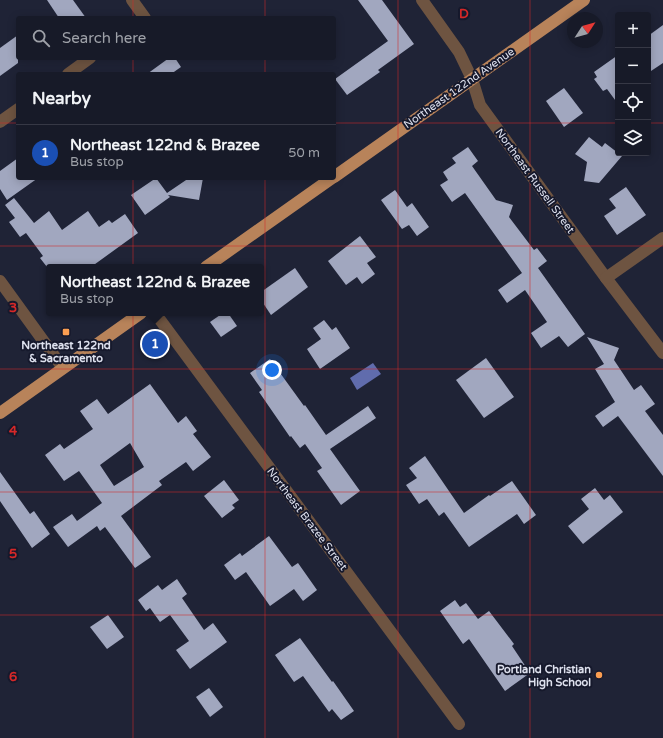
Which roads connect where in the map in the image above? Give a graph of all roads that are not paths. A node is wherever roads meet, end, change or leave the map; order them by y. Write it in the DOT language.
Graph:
graph roads {
  1 [pos="132,0"];
  2 [pos="422,0"];
  3 [pos="584,0"];
  4 [pos="144,16"];
  5 [pos="87,60"];
  6 [pos="71,72"];
  7 [pos="472,79"];
  8 [pos="16,110"];
  9 [pos="0,122"];
  10 [pos="336,175"];
  11 [pos="329,180"];
  12 [pos="663,238"];
  13 [pos="210,264"];
  14 [pos="606,278"];
  15 [pos="0,281"];
  16 [pos="137,316"];
  17 [pos="157,316"];
  18 [pos="663,354"];
  19 [pos="63,368"];
  20 [pos="0,413"];
  21 [pos="459,724"];
  1 -- 4 [label="street"];
  2 -- 7 [label="street, Northeast Russell Street"];
  3 -- 7 [label="main road, Northeast 122nd Avenue"];
  5 -- 6 [label="street"];
  7 -- 10 [label="main road, Northeast 122nd Avenue"];
  7 -- 14 [label="street, Northeast Russell Street"];
  8 -- 9 [label="street"];
  11 -- 13 [label="main road, Northeast 122nd Avenue"];
  12 -- 14 [label="street"];
  14 -- 18 [label="street, Northeast Russell Street"];
  15 -- 19 [label="street"];
  16 -- 19 [label="main road"];
  17 -- 21 [label="street, Northeast Brazee Street"];
  19 -- 20 [label="main road"];
}
